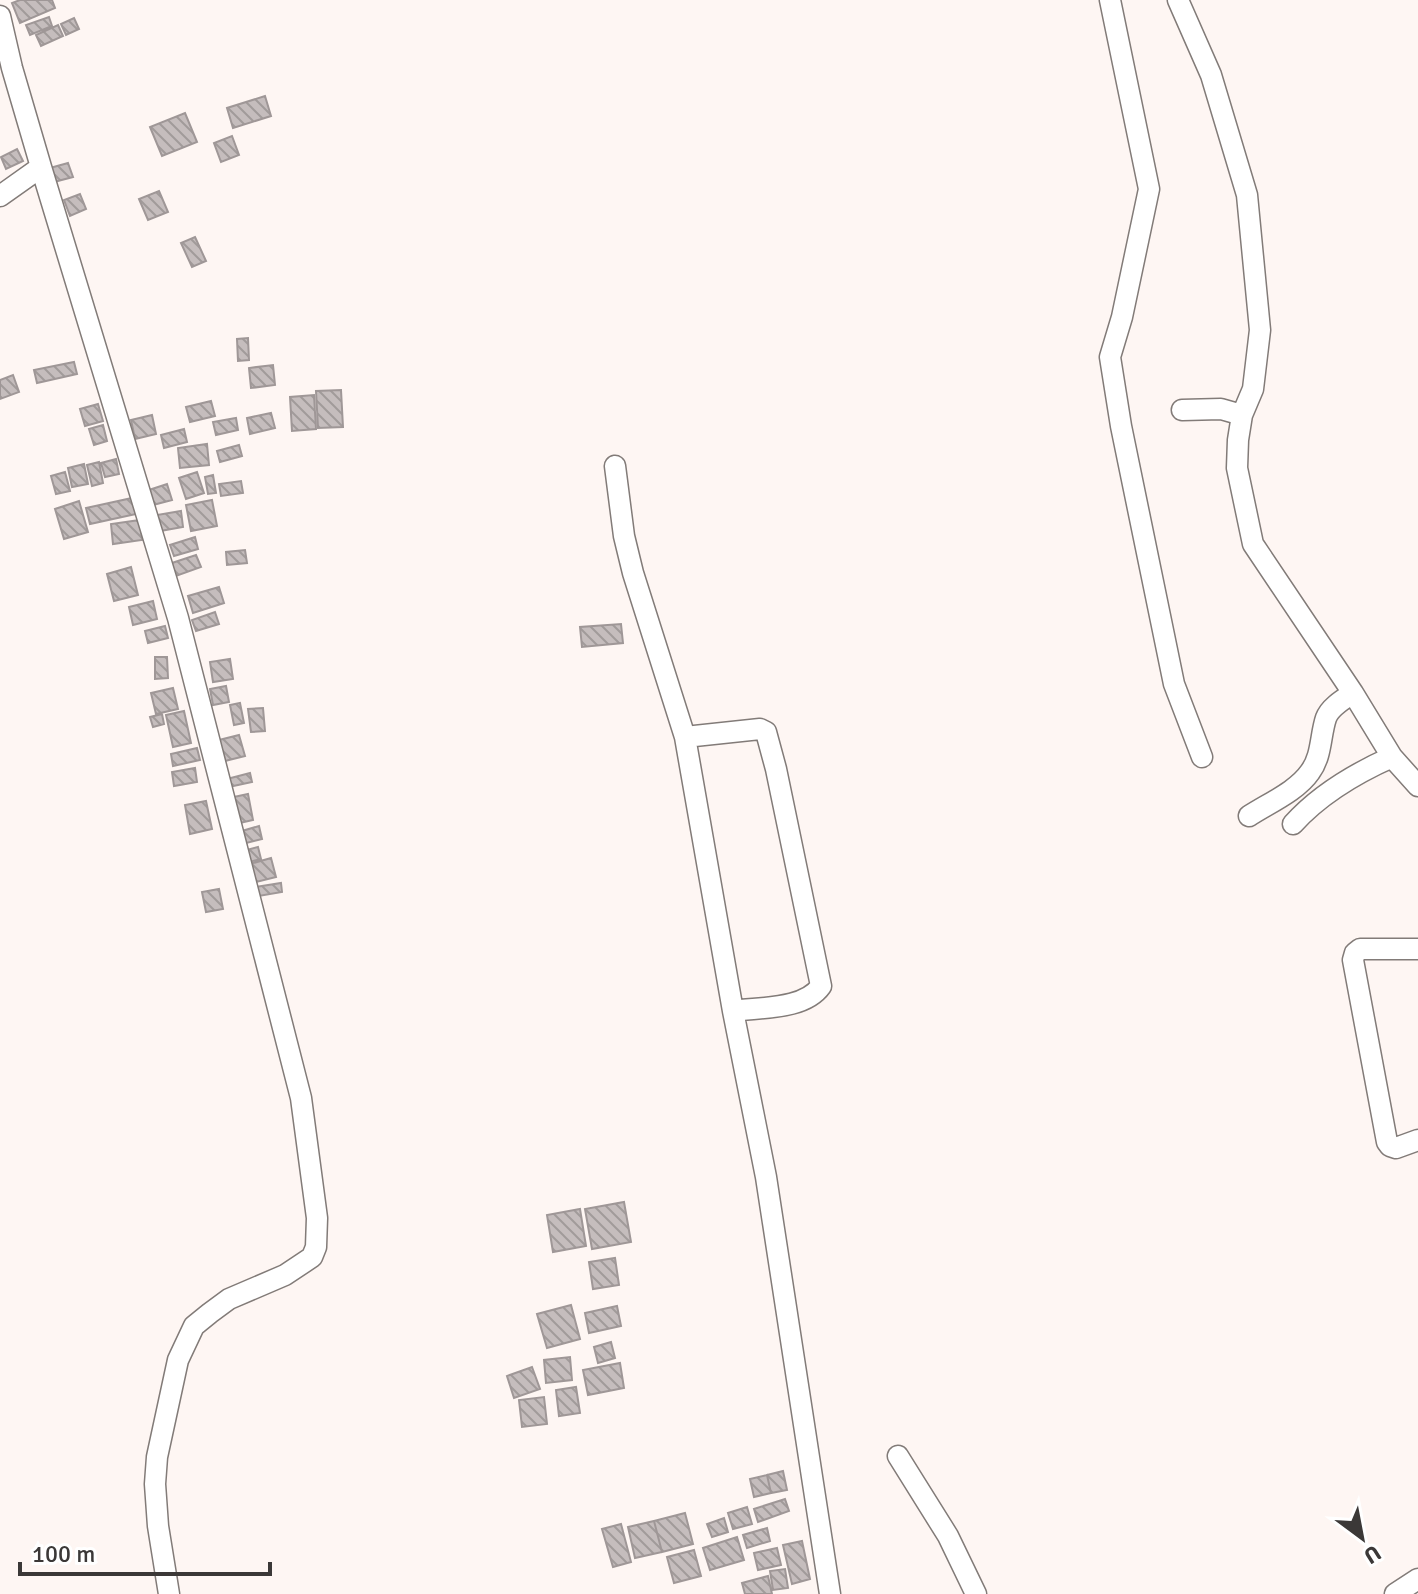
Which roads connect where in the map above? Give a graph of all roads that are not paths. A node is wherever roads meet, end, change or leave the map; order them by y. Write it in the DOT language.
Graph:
graph roads {
  1 [pos="1110,0"];
  2 [pos="1178,0"];
  3 [pos="0,16"];
  4 [pos="41,167"];
  5 [pos="0,196"];
  6 [pos="1182,410"];
  7 [pos="1242,415"];
  8 [pos="615,466"];
  9 [pos="1353,693"];
  10 [pos="685,737"];
  11 [pos="1202,757"];
  12 [pos="1392,757"];
  13 [pos="1418,786"];
  14 [pos="1249,816"];
  15 [pos="1293,824"];
  16 [pos="1418,949"];
  17 [pos="733,1011"];
  18 [pos="1418,1140"];
  19 [pos="898,1456"];
  20 [pos="1418,1579"];
  21 [pos="169,1594"];
  22 [pos="830,1594"];
  23 [pos="976,1594"];
  24 [pos="1395,1594"];
  1 -- 11 [label="street"];
  2 -- 7 [label="street"];
  3 -- 4 [label="street"];
  4 -- 5 [label="street"];
  4 -- 21 [label="street"];
  6 -- 7 [label="street"];
  7 -- 9 [label="street"];
  8 -- 10 [label="street"];
  9 -- 12 [label="street"];
  9 -- 14 [label="street"];
  10 -- 17 [label="street"];
  10 -- 17 [label="street"];
  12 -- 13 [label="street"];
  12 -- 15 [label="street"];
  16 -- 18 [label="street"];
  17 -- 22 [label="street"];
  19 -- 23 [label="street"];
  20 -- 24 [label="street"];
}
